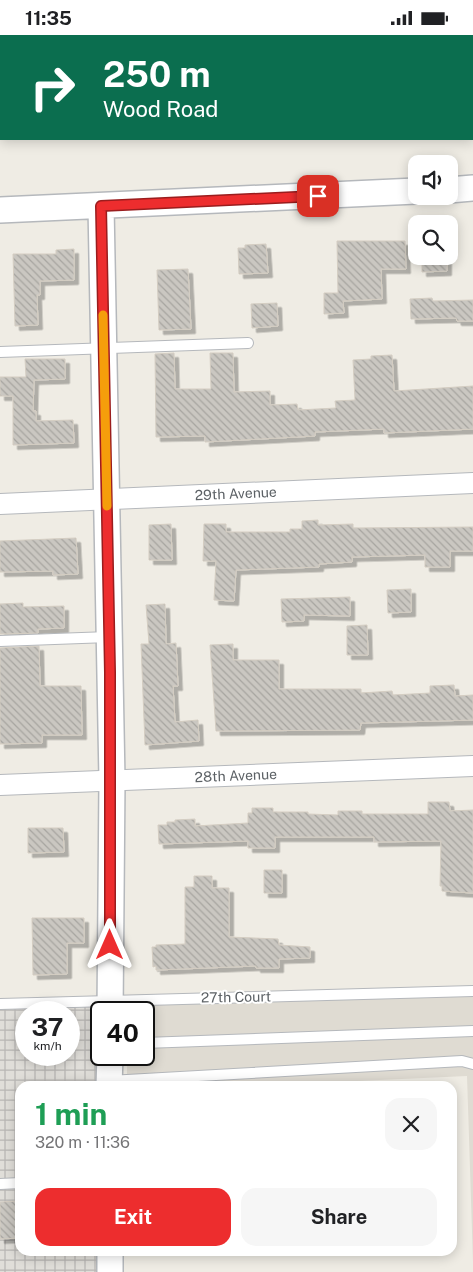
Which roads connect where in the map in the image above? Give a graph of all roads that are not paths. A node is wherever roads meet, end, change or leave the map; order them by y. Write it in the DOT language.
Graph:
graph roads {
  1 [pos="473,188"];
  2 [pos="458,189"];
  3 [pos="408,191"];
  4 [pos="101,206"];
  5 [pos="0,209"];
  6 [pos="248,343"];
  7 [pos="104,347"];
  8 [pos="0,352"];
  9 [pos="473,483"];
  10 [pos="107,500"];
  11 [pos="0,504"];
  12 [pos="110,637"];
  13 [pos="0,641"];
  14 [pos="473,766"];
  15 [pos="112,779"];
  16 [pos="0,785"];
  17 [pos="473,991"];
  18 [pos="110,1001"];
  19 [pos="0,1004"];
  20 [pos="155,1004"];
  21 [pos="90,1006"];
  22 [pos="473,1031"];
  23 [pos="155,1043"];
  24 [pos="473,1064"];
  25 [pos="110,1066"];
  26 [pos="109,1081"];
  27 [pos="141,1081"];
  28 [pos="15,1183"];
  29 [pos="0,1184"];
  30 [pos="110,1256"];
  31 [pos="110,1272"];
  1 -- 2 [label="street"];
  3 -- 4 [label="street"];
  4 -- 5 [label="street"];
  4 -- 7 [label="street"];
  6 -- 7 [label="lane"];
  7 -- 8 [label="lane"];
  7 -- 10 [label="street"];
  9 -- 10 [label="street, 29th Avenue"];
  10 -- 11 [label="street, 29th Avenue"];
  10 -- 12 [label="street"];
  12 -- 13 [label="lane"];
  12 -- 15 [label="street"];
  14 -- 15 [label="street, 28th Avenue"];
  15 -- 16 [label="street, 28th Avenue"];
  15 -- 18 [label="street"];
  17 -- 20 [label="lane, 27th Court"];
  19 -- 21 [label="lane, 27th Court"];
  22 -- 23 [label="lane"];
  24 -- 27 [label="lane"];
  25 -- 26 [label="street"];
  28 -- 29 [label="lane"];
  30 -- 31 [label="street"];
}
